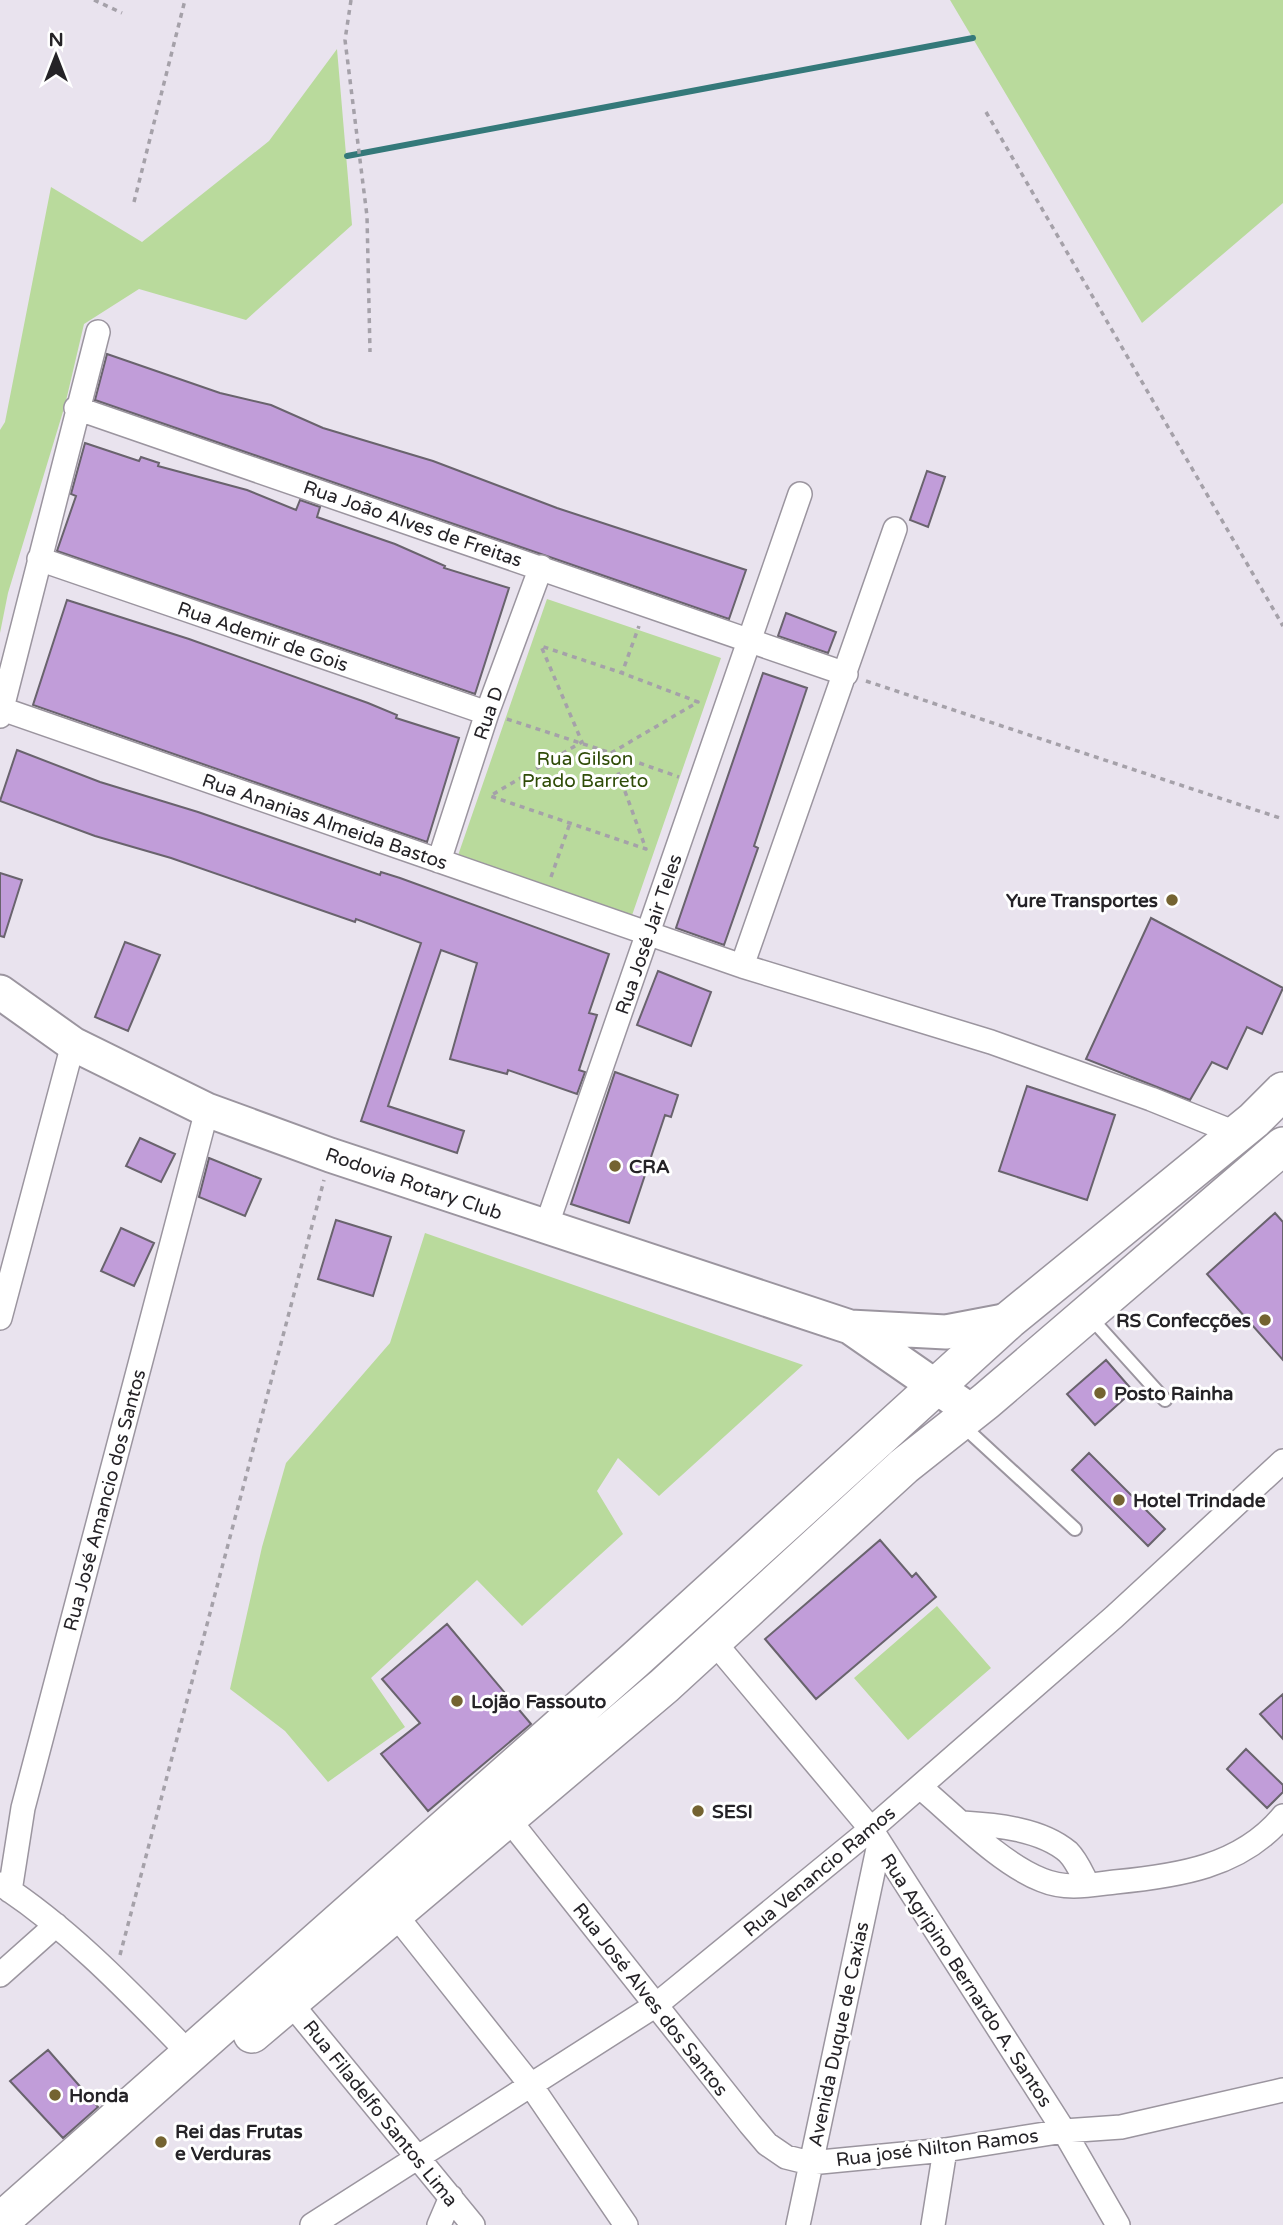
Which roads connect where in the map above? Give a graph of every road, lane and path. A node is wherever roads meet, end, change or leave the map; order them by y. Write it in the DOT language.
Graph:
graph roads {
  1 [pos="94,0"];
  2 [pos="185,0"];
  3 [pos="351,0"];
  4 [pos="122,13"];
  5 [pos="986,112"];
  6 [pos="134,202"];
  7 [pos="98,332"];
  8 [pos="370,352"];
  9 [pos="76,408"];
  10 [pos="800,494"];
  11 [pos="895,528"];
  12 [pos="39,559"];
  13 [pos="541,567"];
  14 [pos="646,604"];
  15 [pos="1283,626"];
  16 [pos="749,640"];
  17 [pos="622,673"];
  18 [pos="846,674"];
  19 [pos="1,713"];
  20 [pos="487,713"];
  21 [pos="582,742"];
  22 [pos="611,753"];
  23 [pos="685,779"];
  24 [pos="1283,819"];
  25 [pos="570,823"];
  26 [pos="439,861"];
  27 [pos="544,898"];
  28 [pos="648,933"];
  29 [pos="741,966"];
  30 [pos="0,992"];
  31 [pos="73,1044"];
  32 [pos="1283,1091"];
  33 [pos="207,1110"];
  34 [pos="1229,1141"];
  35 [pos="1283,1146"];
  36 [pos="330,1155"];
  37 [pos="1248,1177"];
  38 [pos="546,1227"];
  39 [pos="1088,1314"];
  40 [pos="0,1318"];
  41 [pos="1009,1320"];
  42 [pos="850,1327"];
  43 [pos="936,1386"];
  44 [pos="1165,1400"];
  45 [pos="964,1416"];
  46 [pos="1283,1461"];
  47 [pos="1075,1529"];
  48 [pos="714,1642"];
  49 [pos="635,1660"];
  50 [pos="664,1686"];
  51 [pos="920,1787"];
  52 [pos="23,1808"];
  53 [pos="506,1816"];
  54 [pos="1283,1816"];
  55 [pos="963,1823"];
  56 [pos="0,1831"];
  57 [pos="875,1836"];
  58 [pos="1088,1885"];
  59 [pos="5,1887"];
  60 [pos="394,1913"];
  61 [pos="56,1925"];
  62 [pos="0,1975"];
  63 [pos="114,1976"];
  64 [pos="289,2001"];
  65 [pos="656,2005"];
  66 [pos="191,2056"];
  67 [pos="530,2084"];
  68 [pos="1283,2090"];
  69 [pos="1064,2131"];
  70 [pos="945,2150"];
  71 [pos="418,2157"];
  72 [pos="810,2163"];
  73 [pos="451,2197"];
  74 [pos="0,2222"];
  75 [pos="934,2223"];
  76 [pos="32,2225"];
  77 [pos="312,2225"];
  78 [pos="439,2225"];
  79 [pos="473,2225"];
  80 [pos="626,2225"];
  81 [pos="798,2225"];
  82 [pos="1118,2225"];
  1 -- 4 [label="path"];
  2 -- 6 [label="path"];
  3 -- 8 [label="path"];
  5 -- 15 [label="path"];
  7 -- 9 [label="street"];
  9 -- 12 [label="street"];
  9 -- 13 [label="street, Rua João Alves de Freitas"];
  10 -- 16 [label="street, Rua José Jair Teles"];
  11 -- 18 [label="street"];
  12 -- 19 [label="street"];
  12 -- 20 [label="street, Rua Ademir de Gois"];
  13 -- 14 [label="street, Rua João Alves de Freitas"];
  13 -- 20 [label="street, Rua D"];
  14 -- 16 [label="street, Rua João Alves de Freitas"];
  14 -- 17 [label="path"];
  16 -- 18 [label="street, Rua João Alves de Freitas"];
  16 -- 28 [label="street, Rua José Jair Teles"];
  17 -- 21 [label="path"];
  17 -- 22 [label="path"];
  18 -- 24 [label="path"];
  18 -- 29 [label="street"];
  19 -- 26 [label="street, Rua Ananias Almeida Bastos"];
  20 -- 21 [label="path"];
  20 -- 26 [label="street, Rua D"];
  21 -- 22 [label="path"];
  21 -- 25 [label="path"];
  22 -- 23 [label="path"];
  22 -- 25 [label="path"];
  25 -- 27 [label="path"];
  26 -- 27 [label="street, Rua Ananias Almeida Bastos"];
  27 -- 28 [label="street, Rua Ananias Almeida Bastos"];
  28 -- 29 [label="street, Rua Ananias Almeida Bastos"];
  28 -- 38 [label="street, Rua José Jair Teles"];
  29 -- 34 [label="street, Rua Ananias Almeida Bastos"];
  30 -- 31 [label="main road, Rodovia Rotary Club"];
  31 -- 33 [label="main road, Rodovia Rotary Club"];
  31 -- 40 [label="street"];
  32 -- 34 [label="main road"];
  33 -- 36 [label="main road, Rodovia Rotary Club"];
  33 -- 52 [label="street, Rua José Amancio dos Santos"];
  34 -- 37 [label="main road"];
  34 -- 41 [label="main road"];
  35 -- 37 [label="main road"];
  36 -- 38 [label="main road, Rodovia Rotary Club"];
  36 -- 63 [label="path"];
  37 -- 39 [label="main road"];
  38 -- 42 [label="main road, Rodovia Rotary Club"];
  39 -- 44 [label="lane"];
  39 -- 45 [label="main road"];
  41 -- 42 [label="main road"];
  41 -- 43 [label="main road"];
  42 -- 43 [label="main road"];
  43 -- 45 [label="main road"];
  43 -- 49 [label="main road"];
  45 -- 47 [label="lane"];
  45 -- 48 [label="main road"];
  46 -- 51 [label="street, Rua Venancio Ramos"];
  48 -- 50 [label="main road"];
  48 -- 57 [label="street, Rua Agripino Bernardo A. Santos"];
  49 -- 50 [label="main road"];
  49 -- 66 [label="main road"];
  50 -- 53 [label="main road"];
  51 -- 55 [label="street"];
  51 -- 57 [label="street, Rua Venancio Ramos"];
  52 -- 56 [label="street"];
  52 -- 59 [label="street, Rua José Amancio dos Santos"];
  53 -- 60 [label="main road"];
  53 -- 65 [label="street, Rua José Alves dos Santos"];
  54 -- 58 [label="street"];
  55 -- 58 [label="street"];
  55 -- 58 [label="street"];
  57 -- 65 [label="street, Rua Venancio Ramos"];
  57 -- 69 [label="street, Rua Agripino Bernardo A. Santos"];
  57 -- 72 [label="street, Avenida Duque de Caxias"];
  59 -- 61 [label="street"];
  60 -- 64 [label="main road"];
  60 -- 67 [label="street"];
  61 -- 62 [label="street"];
  61 -- 63 [label="street"];
  63 -- 66 [label="street"];
  64 -- 71 [label="street, Rua Filadelfo Santos Lima"];
  64 -- 76 [label="main road"];
  65 -- 67 [label="street, Rua Venancio Ramos"];
  65 -- 72 [label="street, Rua José Alves dos Santos"];
  66 -- 74 [label="main road"];
  67 -- 71 [label="street, Rua Venancio Ramos"];
  67 -- 80 [label="street"];
  68 -- 69 [label="street, Rua josé Nilton Ramos"];
  69 -- 70 [label="street, Rua josé Nilton Ramos"];
  69 -- 82 [label="street, Rua Agripino Bernardo A. Santos"];
  70 -- 72 [label="street, Rua josé Nilton Ramos"];
  70 -- 75 [label="street"];
  71 -- 73 [label="street, Rua Filadelfo Santos Lima"];
  71 -- 77 [label="street, Rua Venancio Ramos"];
  72 -- 81 [label="street, Avenida Duque de Caxias"];
  73 -- 78 [label="street"];
  73 -- 79 [label="street, Rua Filadelfo Santos Lima"];
}
